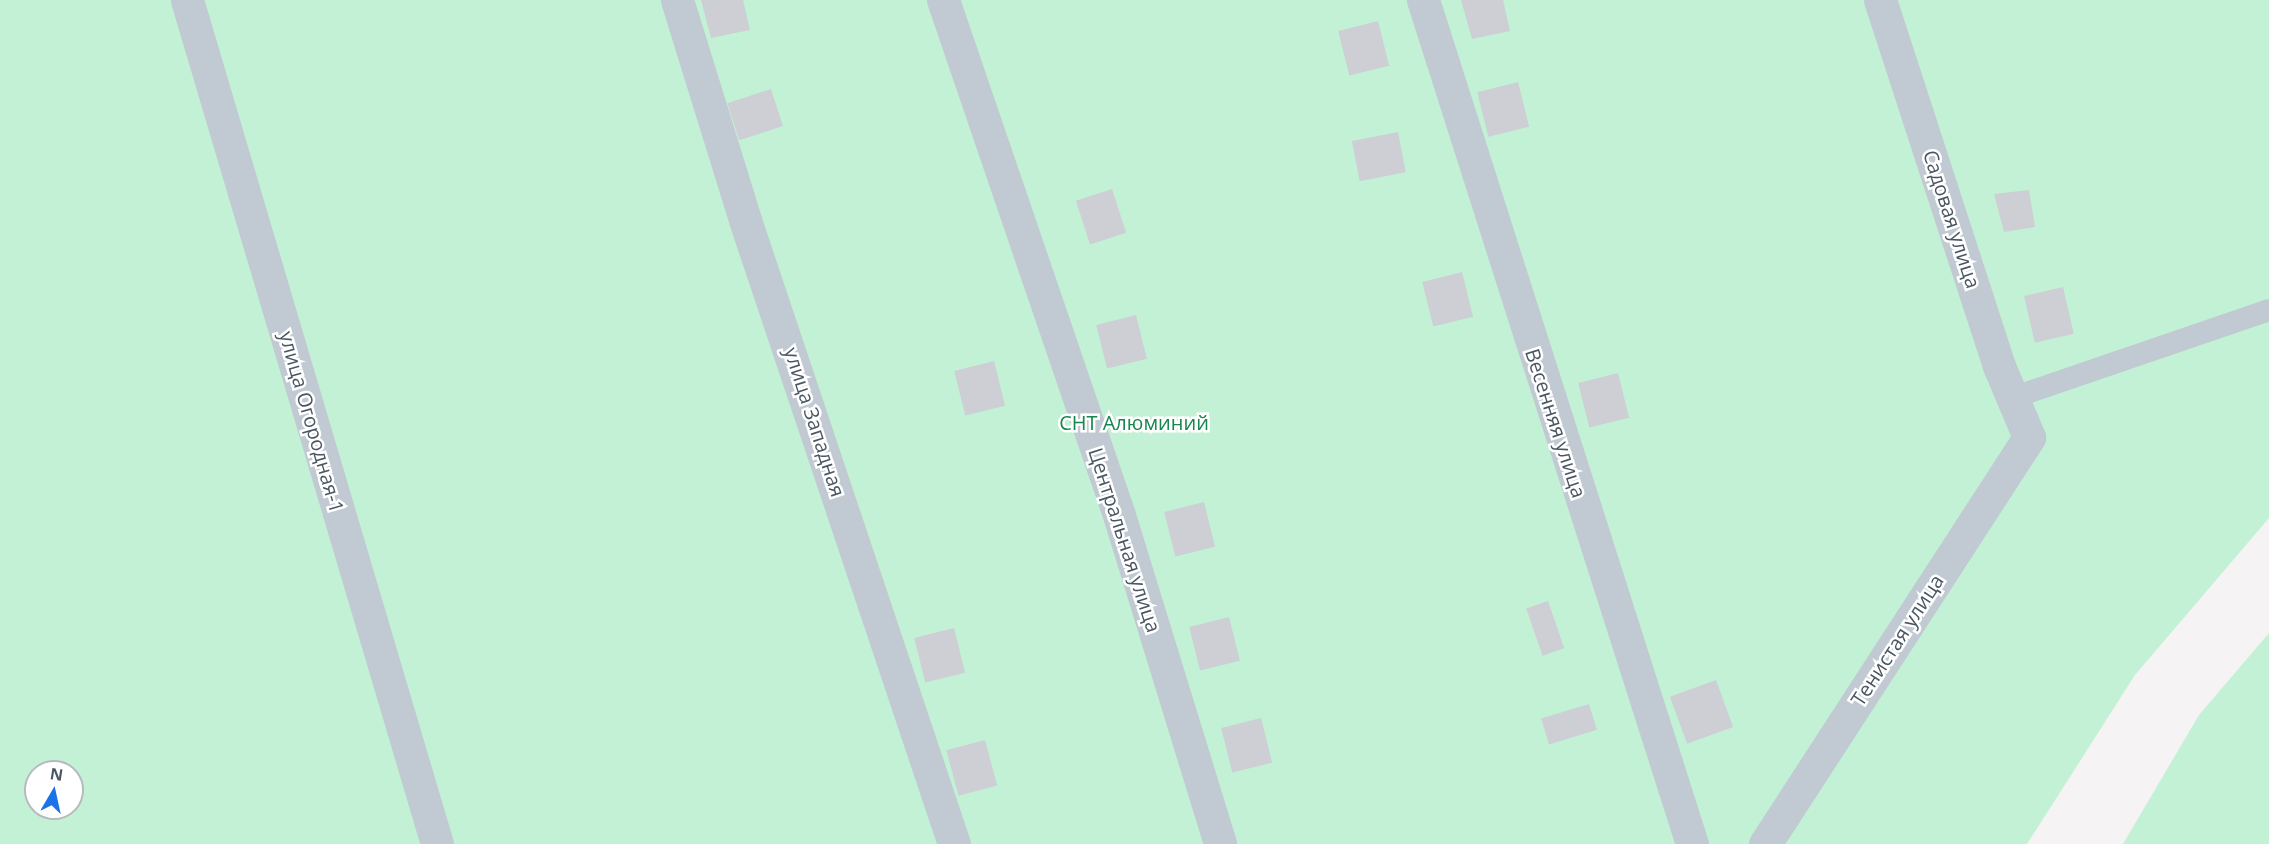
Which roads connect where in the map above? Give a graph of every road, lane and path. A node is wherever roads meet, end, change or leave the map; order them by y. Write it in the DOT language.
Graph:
graph roads {
  1 [pos="187,0"];
  2 [pos="677,0"];
  3 [pos="943,0"];
  4 [pos="1424,0"];
  5 [pos="1880,0"];
  6 [pos="2269,310"];
  7 [pos="2016,397"];
  8 [pos="2029,436"];
  9 [pos="437,844"];
  10 [pos="954,844"];
  11 [pos="1220,844"];
  12 [pos="1692,844"];
  13 [pos="1765,844"];
  1 -- 9 [label="street, улица Огородная-1"];
  2 -- 10 [label="street, улица Западная"];
  3 -- 11 [label="street, Центральная улица"];
  4 -- 12 [label="street, Весенняя улица"];
  5 -- 7 [label="street, Садовая улица"];
  6 -- 7 [label="lane"];
  7 -- 8 [label="street, Садовая улица"];
  8 -- 13 [label="street, Тенистая улица"];
}
